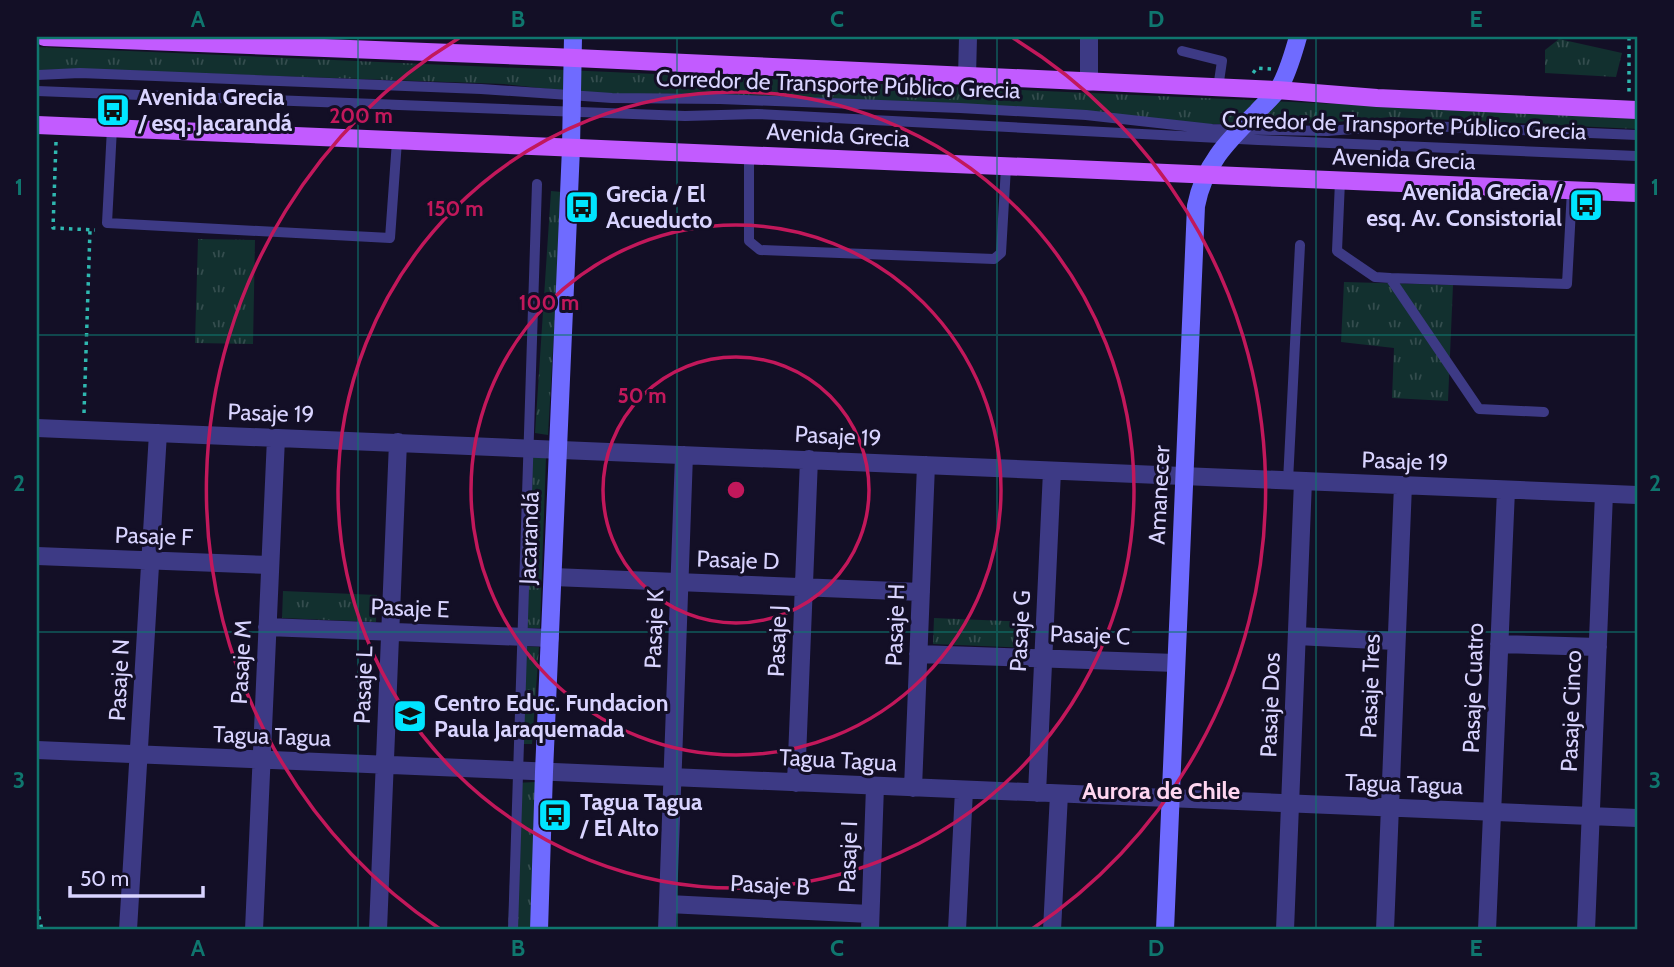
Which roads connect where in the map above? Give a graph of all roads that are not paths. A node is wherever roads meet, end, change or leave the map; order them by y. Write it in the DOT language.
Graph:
graph roads {
  1 [pos="44,37"];
  2 [pos="573,37"];
  3 [pos="968,37"];
  4 [pos="1089,37"];
  5 [pos="1298,37"];
  6 [pos="158,39"];
  7 [pos="332,43"];
  8 [pos="1182,51"];
  9 [pos="573,58"];
  10 [pos="37,75"];
  11 [pos="967,77"];
  12 [pos="1089,82"];
  13 [pos="1218,88"];
  14 [pos="1278,90"];
  15 [pos="37,91"];
  16 [pos="572,104"];
  17 [pos="1634,110"];
  18 [pos="37,125"];
  19 [pos="112,128"];
  20 [pos="1235,134"];
  21 [pos="1637,135"];
  22 [pos="397,141"];
  23 [pos="571,148"];
  24 [pos="749,156"];
  25 [pos="1637,156"];
  26 [pos="1006,167"];
  27 [pos="1205,176"];
  28 [pos="1340,181"];
  29 [pos="537,184"];
  30 [pos="1572,190"];
  31 [pos="1637,193"];
  32 [pos="1300,245"];
  33 [pos="1390,278"];
  34 [pos="1544,412"];
  35 [pos="37,428"];
  36 [pos="158,433"];
  37 [pos="276,438"];
  38 [pos="398,442"];
  39 [pos="530,448"];
  40 [pos="557,449"];
  41 [pos="684,455"];
  42 [pos="809,459"];
  43 [pos="926,465"];
  44 [pos="1052,471"];
  45 [pos="1184,477"];
  46 [pos="1296,481"];
  47 [pos="1403,485"];
  48 [pos="1506,490"];
  49 [pos="1604,494"];
  50 [pos="1637,495"];
  51 [pos="37,556"];
  52 [pos="150,561"];
  53 [pos="270,565"];
  54 [pos="553,577"];
  55 [pos="680,582"];
  56 [pos="804,587"];
  57 [pos="921,592"];
  58 [pos="267,627"];
  59 [pos="390,632"];
  60 [pos="1297,636"];
  61 [pos="523,637"];
  62 [pos="550,638"];
  63 [pos="1395,641"];
  64 [pos="1499,644"];
  65 [pos="1598,648"];
  66 [pos="918,654"];
  67 [pos="1043,658"];
  68 [pos="1176,663"];
  69 [pos="37,750"];
  70 [pos="139,754"];
  71 [pos="261,760"];
  72 [pos="384,765"];
  73 [pos="519,771"];
  74 [pos="544,772"];
  75 [pos="673,778"];
  76 [pos="796,783"];
  77 [pos="874,786"];
  78 [pos="912,788"];
  79 [pos="964,790"];
  80 [pos="1037,793"];
  81 [pos="1059,794"];
  82 [pos="1170,799"];
  83 [pos="1290,804"];
  84 [pos="1390,808"];
  85 [pos="1492,812"];
  86 [pos="1591,816"];
  87 [pos="1637,818"];
  88 [pos="668,904"];
  89 [pos="870,922"];
  90 [pos="128,930"];
  91 [pos="254,930"];
  92 [pos="377,930"];
  93 [pos="513,930"];
  94 [pos="539,930"];
  95 [pos="667,930"];
  96 [pos="957,930"];
  97 [pos="1052,930"];
  98 [pos="1165,930"];
  99 [pos="1285,930"];
  100 [pos="1385,930"];
  101 [pos="1487,930"];
  102 [pos="1586,930"];
  1 -- 6 [label="main road"];
  2 -- 9 [label="street, Jacarandá"];
  3 -- 11 [label="street"];
  4 -- 12 [label="street"];
  5 -- 14 [label="street"];
  6 -- 7 [label="main road"];
  7 -- 9 [label="main road"];
  8 -- 13 [label="lane"];
  9 -- 11 [label="main road"];
  9 -- 16 [label="street, Jacarandá"];
  10 -- 16 [label="lane, Corredor de Transporte Público Grecia"];
  11 -- 12 [label="main road"];
  12 -- 13 [label="main road"];
  13 -- 14 [label="main road"];
  14 -- 17 [label="main road"];
  14 -- 20 [label="street, Amanecer"];
  15 -- 16 [label="lane, Corredor de Transporte Público Grecia"];
  16 -- 20 [label="lane, Corredor de Transporte Público Grecia"];
  16 -- 20 [label="lane, Corredor de Transporte Público Grecia"];
  16 -- 23 [label="street, Jacarandá"];
  18 -- 19 [label="main road, Avenida Grecia"];
  19 -- 22 [label="main road, Avenida Grecia"];
  19 -- 22 [label="lane"];
  20 -- 21 [label="lane, Corredor de Transporte Público Grecia"];
  20 -- 25 [label="lane, Corredor de Transporte Público Grecia"];
  20 -- 27 [label="street, Amanecer"];
  22 -- 23 [label="main road, Avenida Grecia"];
  23 -- 24 [label="main road, Avenida Grecia"];
  23 -- 40 [label="street, Jacarandá"];
  24 -- 26 [label="main road, Avenida Grecia"];
  24 -- 26 [label="lane"];
  26 -- 27 [label="main road, Avenida Grecia"];
  27 -- 28 [label="main road, Avenida Grecia"];
  27 -- 45 [label="street, Amanecer"];
  28 -- 30 [label="main road, Avenida Grecia"];
  28 -- 33 [label="lane"];
  29 -- 39 [label="lane"];
  30 -- 31 [label="main road, Avenida Grecia"];
  30 -- 33 [label="lane"];
  32 -- 46 [label="lane"];
  33 -- 34 [label="lane"];
  35 -- 36 [label="street, Pasaje 19"];
  36 -- 37 [label="street, Pasaje 19"];
  36 -- 52 [label="street, Pasaje N"];
  37 -- 38 [label="street, Pasaje 19"];
  37 -- 53 [label="street, Pasaje M"];
  38 -- 39 [label="street, Pasaje 19"];
  38 -- 59 [label="street, Pasaje L"];
  39 -- 40 [label="street, Pasaje 19"];
  39 -- 61 [label="lane"];
  40 -- 41 [label="street, Pasaje 19"];
  40 -- 54 [label="street, Jacarandá"];
  41 -- 42 [label="street, Pasaje 19"];
  41 -- 55 [label="street, Pasaje K"];
  42 -- 43 [label="street, Pasaje 19"];
  42 -- 56 [label="street, Pasaje J"];
  43 -- 44 [label="street, Pasaje 19"];
  43 -- 57 [label="street, Pasaje H"];
  44 -- 45 [label="street, Pasaje 19"];
  44 -- 67 [label="street, Pasaje G"];
  45 -- 46 [label="street, Pasaje 19"];
  45 -- 68 [label="street, Amanecer"];
  46 -- 47 [label="street, Pasaje 19"];
  46 -- 60 [label="street, Pasaje Dos"];
  47 -- 48 [label="street, Pasaje 19"];
  47 -- 63 [label="street, Pasaje Tres"];
  48 -- 49 [label="street, Pasaje 19"];
  48 -- 64 [label="street, Pasaje Cuatro"];
  49 -- 50 [label="street, Pasaje 19"];
  49 -- 65 [label="street, Pasaje Cinco"];
  51 -- 52 [label="street, Pasaje F"];
  52 -- 53 [label="street, Pasaje F"];
  52 -- 70 [label="street, Pasaje N"];
  53 -- 58 [label="street, Pasaje M"];
  54 -- 55 [label="street, Pasaje D"];
  54 -- 62 [label="street, Jacarandá"];
  55 -- 56 [label="street, Pasaje D"];
  55 -- 75 [label="street, Pasaje K"];
  56 -- 57 [label="street, Pasaje D"];
  56 -- 76 [label="street, Pasaje J"];
  57 -- 66 [label="street, Pasaje H"];
  58 -- 59 [label="street, Pasaje E"];
  58 -- 71 [label="street, Pasaje M"];
  59 -- 61 [label="street, Pasaje E"];
  59 -- 72 [label="street, Pasaje L"];
  60 -- 63 [label="street"];
  60 -- 83 [label="street, Pasaje Dos"];
  61 -- 62 [label="street, Pasaje E"];
  61 -- 73 [label="lane"];
  62 -- 74 [label="street, Jacarandá"];
  63 -- 84 [label="street, Pasaje Tres"];
  64 -- 65 [label="street"];
  64 -- 85 [label="street, Pasaje Cuatro"];
  65 -- 86 [label="street, Pasaje Cinco"];
  66 -- 67 [label="street, Pasaje C"];
  66 -- 78 [label="street, Pasaje H"];
  67 -- 68 [label="street, Pasaje C"];
  67 -- 80 [label="street, Pasaje G"];
  68 -- 82 [label="street, Amanecer"];
  69 -- 70 [label="street, Tagua Tagua"];
  70 -- 71 [label="street, Tagua Tagua"];
  70 -- 90 [label="street, Pasaje N"];
  71 -- 72 [label="street, Tagua Tagua"];
  71 -- 91 [label="street, Pasaje M"];
  72 -- 73 [label="street, Tagua Tagua"];
  72 -- 92 [label="street, Pasaje L"];
  73 -- 74 [label="street, Tagua Tagua"];
  73 -- 93 [label="lane"];
  74 -- 75 [label="street, Tagua Tagua"];
  74 -- 94 [label="street, Jacarandá"];
  75 -- 76 [label="street, Tagua Tagua"];
  75 -- 88 [label="street, Pasaje K"];
  76 -- 77 [label="street, Tagua Tagua"];
  77 -- 78 [label="street, Tagua Tagua"];
  77 -- 89 [label="street, Pasaje I"];
  78 -- 79 [label="street, Tagua Tagua"];
  79 -- 80 [label="street, Tagua Tagua"];
  79 -- 96 [label="street"];
  80 -- 81 [label="street, Tagua Tagua"];
  81 -- 82 [label="street, Tagua Tagua"];
  81 -- 97 [label="street"];
  82 -- 83 [label="street, Tagua Tagua"];
  82 -- 98 [label="street, Amanecer"];
  83 -- 84 [label="street, Tagua Tagua"];
  83 -- 99 [label="street, Pasaje Dos"];
  84 -- 85 [label="street, Tagua Tagua"];
  84 -- 100 [label="street, Pasaje Tres"];
  85 -- 86 [label="street, Tagua Tagua"];
  85 -- 101 [label="street, Pasaje Cuatro"];
  86 -- 87 [label="street, Tagua Tagua"];
  86 -- 102 [label="street, Pasaje Cinco"];
  88 -- 89 [label="street, Pasaje B"];
  88 -- 95 [label="street, Pasaje K"];
}
